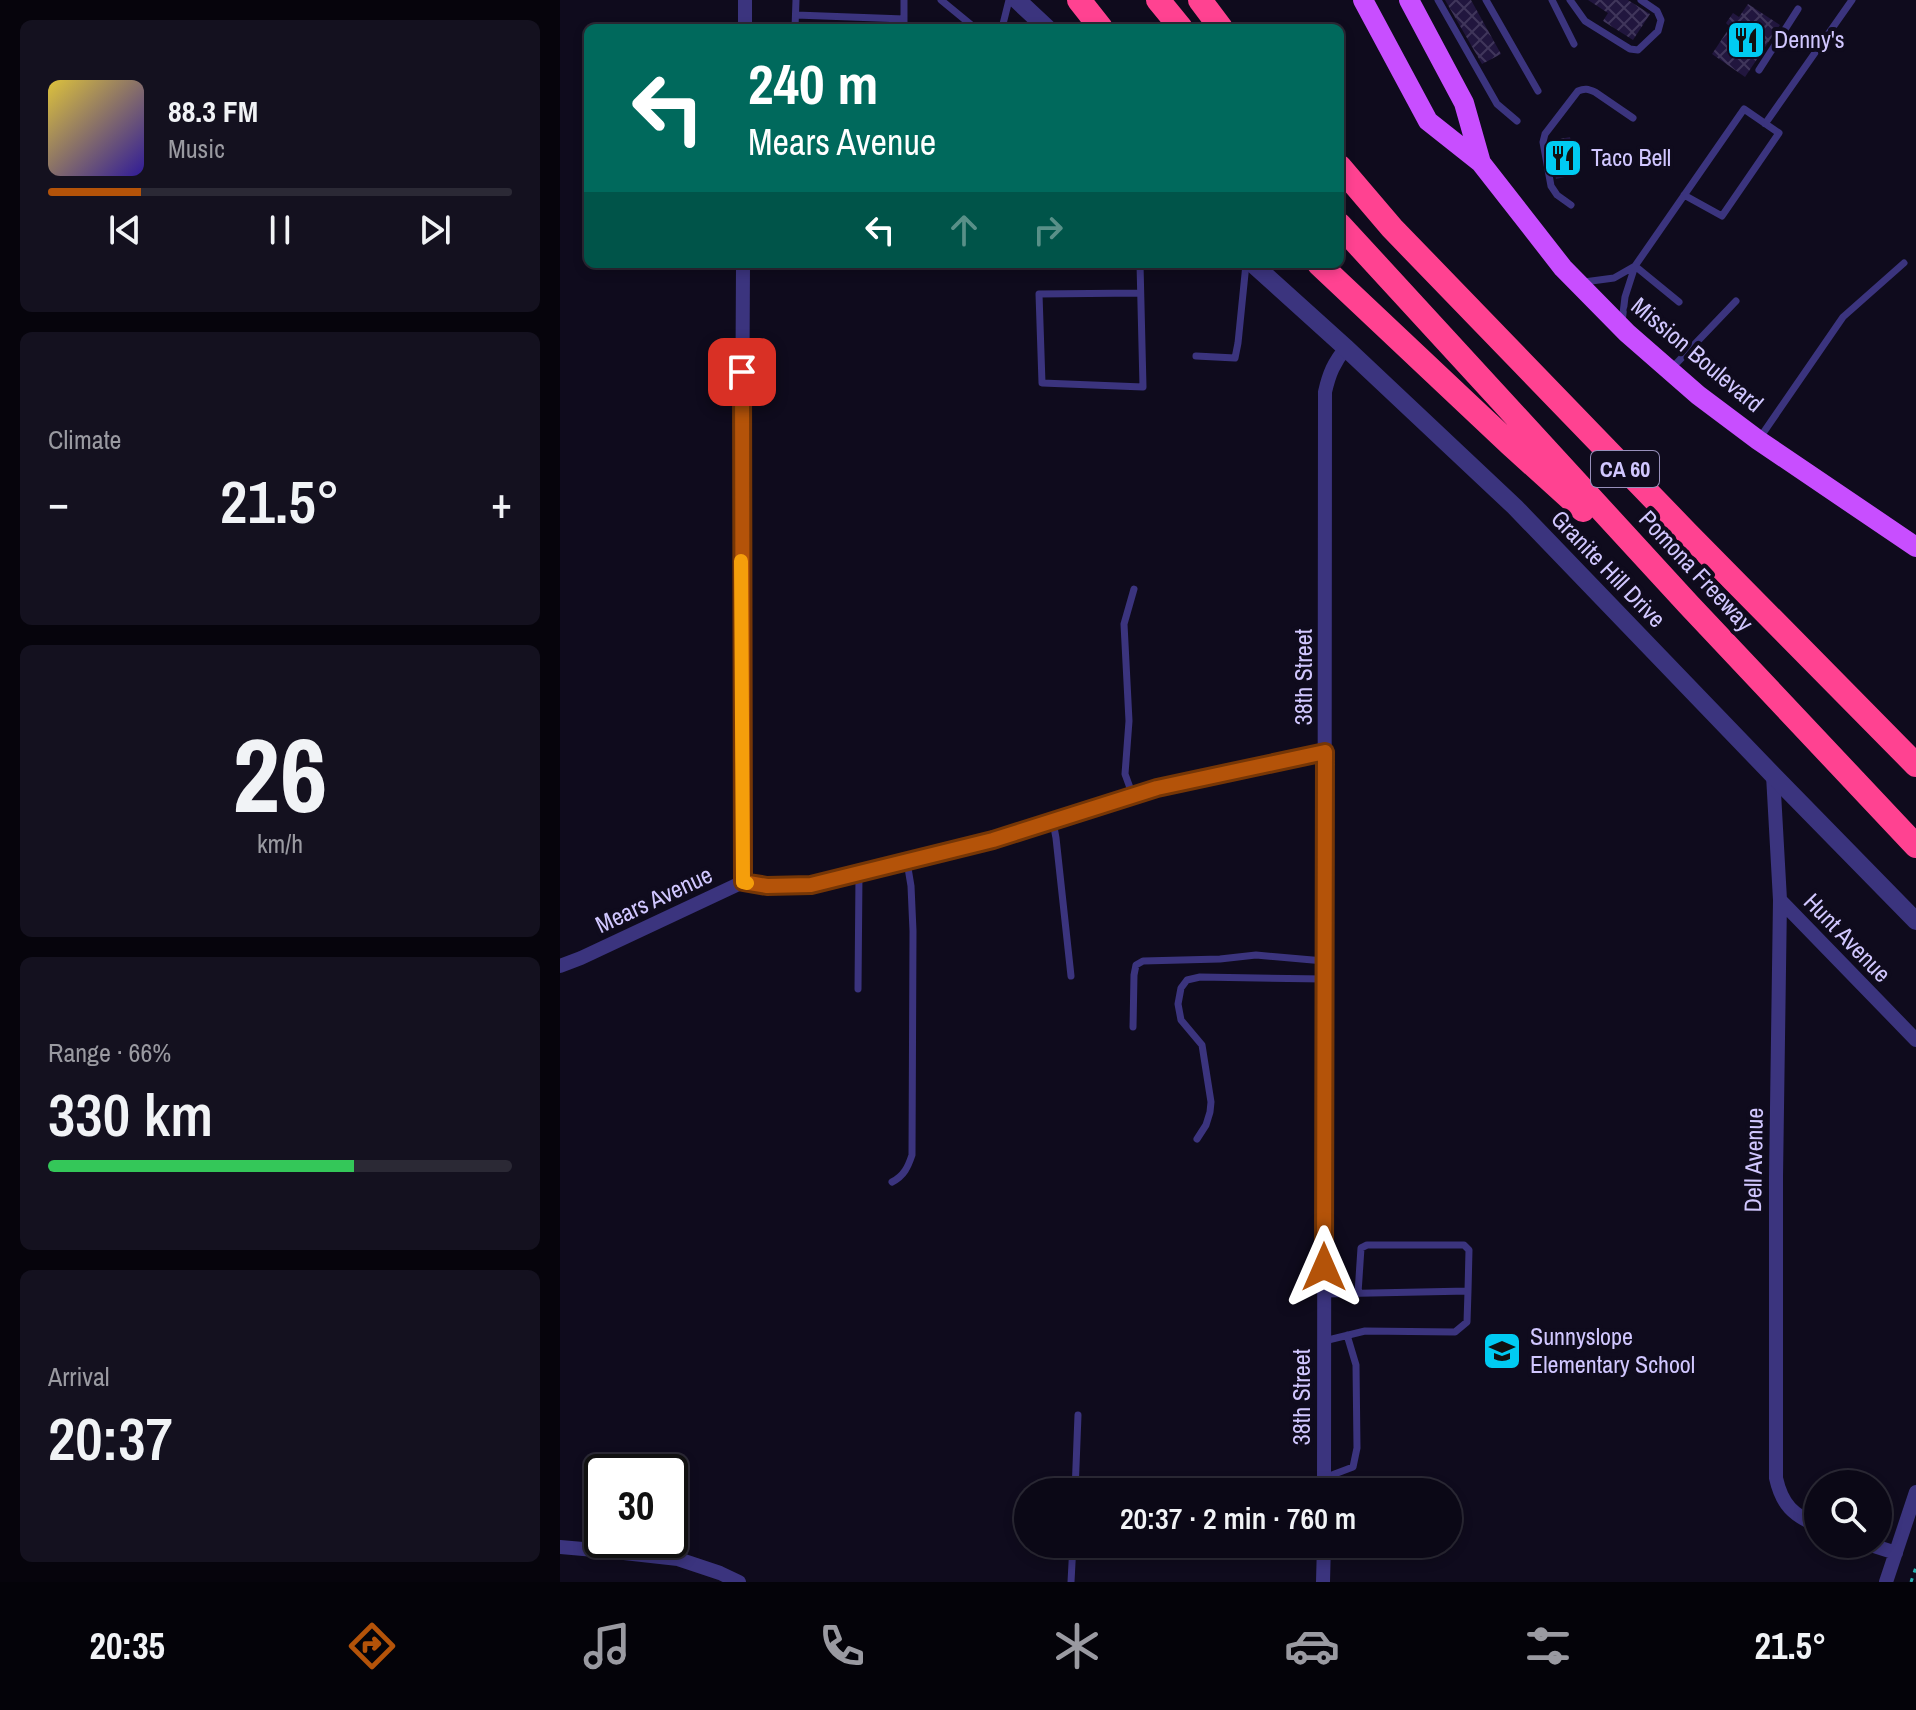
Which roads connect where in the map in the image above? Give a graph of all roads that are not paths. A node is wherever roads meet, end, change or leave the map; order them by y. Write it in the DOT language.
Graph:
graph roads {
  1 [pos="745,0"];
  2 [pos="796,0"];
  3 [pos="904,0"];
  4 [pos="941,0"];
  5 [pos="1009,0"];
  6 [pos="1017,0"];
  7 [pos="1079,0"];
  8 [pos="1158,0"];
  9 [pos="1200,0"];
  10 [pos="1363,0"];
  11 [pos="1409,0"];
  12 [pos="1438,0"];
  13 [pos="1486,0"];
  14 [pos="1552,0"];
  15 [pos="1570,0"];
  16 [pos="1641,0"];
  17 [pos="1852,0"];
  18 [pos="1798,9"];
  19 [pos="796,15"];
  20 [pos="745,24"];
  21 [pos="795,24"];
  22 [pos="904,24"];
  23 [pos="970,24"];
  24 [pos="1003,24"];
  25 [pos="1043,24"];
  26 [pos="1098,24"];
  27 [pos="1178,24"];
  28 [pos="1218,24"];
  29 [pos="1574,44"];
  30 [pos="1759,70"];
  31 [pos="1538,91"];
  32 [pos="1633,118"];
  33 [pos="1517,121"];
  34 [pos="1765,124"];
  35 [pos="1481,163"];
  36 [pos="1344,172"];
  37 [pos="1684,195"];
  38 [pos="1571,205"];
  39 [pos="1344,229"];
  40 [pos="1904,263"];
  41 [pos="1635,266"];
  42 [pos="743,268"];
  43 [pos="1140,268"];
  44 [pos="1246,268"];
  45 [pos="1257,268"];
  46 [pos="1323,268"];
  47 [pos="1577,283"];
  48 [pos="1140,293"];
  49 [pos="1736,301"];
  50 [pos="1679,302"];
  51 [pos="1622,328"];
  52 [pos="1346,348"];
  53 [pos="1196,356"];
  54 [pos="1670,371"];
  55 [pos="1758,440"];
  56 [pos="1916,547"];
  57 [pos="1134,589"];
  58 [pos="1689,605"];
  59 [pos="1325,752"];
  60 [pos="1916,765"];
  61 [pos="1773,775"];
  62 [pos="1133,796"];
  63 [pos="1053,822"];
  64 [pos="1916,846"];
  65 [pos="907,862"];
  66 [pos="859,874"];
  67 [pos="743,882"];
  68 [pos="1780,900"];
  69 [pos="1916,921"];
  70 [pos="1324,961"];
  71 [pos="560,966"];
  72 [pos="1071,976"];
  73 [pos="1324,979"];
  74 [pos="858,989"];
  75 [pos="1133,1027"];
  76 [pos="1916,1040"];
  77 [pos="1197,1139"];
  78 [pos="892,1182"];
  79 [pos="1468,1291"];
  80 [pos="1358,1293"];
  81 [pos="1324,1294"];
  82 [pos="1347,1335"];
  83 [pos="1324,1341"];
  84 [pos="1078,1415"];
  85 [pos="1076,1478"];
  86 [pos="1324,1478"];
  87 [pos="1335,1478"];
  88 [pos="1916,1492"];
  89 [pos="1804,1519"];
  90 [pos="560,1547"];
  91 [pos="1892,1552"];
  92 [pos="1896,1553"];
  93 [pos="1072,1558"];
  94 [pos="1324,1558"];
  95 [pos="739,1582"];
  96 [pos="1071,1582"];
  97 [pos="1323,1582"];
  98 [pos="1886,1582"];
  1 -- 20 [label="street"];
  2 -- 19 [label="lane"];
  3 -- 22 [label="lane"];
  4 -- 23 [label="lane"];
  5 -- 24 [label="lane"];
  6 -- 25 [label="street"];
  7 -- 26 [label="highway"];
  8 -- 27 [label="highway"];
  9 -- 28 [label="highway"];
  10 -- 35 [label="main road, Mission Boulevard"];
  11 -- 35 [label="main road, Mission Boulevard"];
  12 -- 33 [label="lane"];
  13 -- 31 [label="lane"];
  14 -- 29 [label="lane"];
  15 -- 16 [label="lane"];
  17 -- 34 [label="lane"];
  18 -- 30 [label="lane"];
  19 -- 21 [label="lane"];
  19 -- 22 [label="lane"];
  32 -- 38 [label="lane"];
  34 -- 37 [label="lane"];
  34 -- 37 [label="lane"];
  35 -- 47 [label="main road, Mission Boulevard"];
  36 -- 60 [label="highway, Pomona Freeway / CA 60"];
  37 -- 41 [label="lane"];
  39 -- 58 [label="highway, Pomona Freeway / CA 60"];
  40 -- 55 [label="lane"];
  41 -- 47 [label="lane"];
  41 -- 50 [label="lane"];
  41 -- 51 [label="lane"];
  42 -- 67 [label="street"];
  43 -- 48 [label="lane"];
  44 -- 53 [label="lane"];
  45 -- 52 [label="street, Granite Hill Drive"];
  46 -- 58 [label="highway"];
  47 -- 51 [label="main road, Mission Boulevard"];
  48 -- 48 [label="lane"];
  49 -- 54 [label="lane"];
  51 -- 54 [label="main road, Mission Boulevard"];
  52 -- 59 [label="street, 38th Street"];
  52 -- 61 [label="street, Granite Hill Drive"];
  54 -- 55 [label="main road, Mission Boulevard"];
  55 -- 56 [label="main road, Mission Boulevard"];
  57 -- 62 [label="lane"];
  58 -- 64 [label="highway, Pomona Freeway / CA 60"];
  59 -- 62 [label="street, Mears Avenue"];
  59 -- 70 [label="street, 38th Street"];
  61 -- 68 [label="street, Dell Avenue"];
  61 -- 69 [label="street, Granite Hill Drive"];
  62 -- 63 [label="street, Mears Avenue"];
  63 -- 65 [label="street, Mears Avenue"];
  63 -- 72 [label="lane"];
  65 -- 66 [label="street, Mears Avenue"];
  65 -- 78 [label="lane"];
  66 -- 67 [label="street, Mears Avenue"];
  66 -- 74 [label="lane"];
  67 -- 71 [label="street, Mears Avenue"];
  68 -- 76 [label="street, Hunt Avenue"];
  68 -- 89 [label="street, Dell Avenue"];
  70 -- 73 [label="street, 38th Street"];
  70 -- 75 [label="lane"];
  73 -- 77 [label="lane"];
  73 -- 81 [label="street, 38th Street"];
  79 -- 80 [label="lane"];
  79 -- 80 [label="lane"];
  79 -- 82 [label="lane"];
  80 -- 81 [label="lane"];
  81 -- 83 [label="street, 38th Street"];
  82 -- 83 [label="lane"];
  82 -- 87 [label="lane"];
  83 -- 86 [label="street, 38th Street"];
  84 -- 85 [label="lane"];
  88 -- 92 [label="street"];
  90 -- 95 [label="street"];
  91 -- 92 [label="street"];
  92 -- 98 [label="street"];
  93 -- 96 [label="lane"];
  94 -- 97 [label="street"];
}
